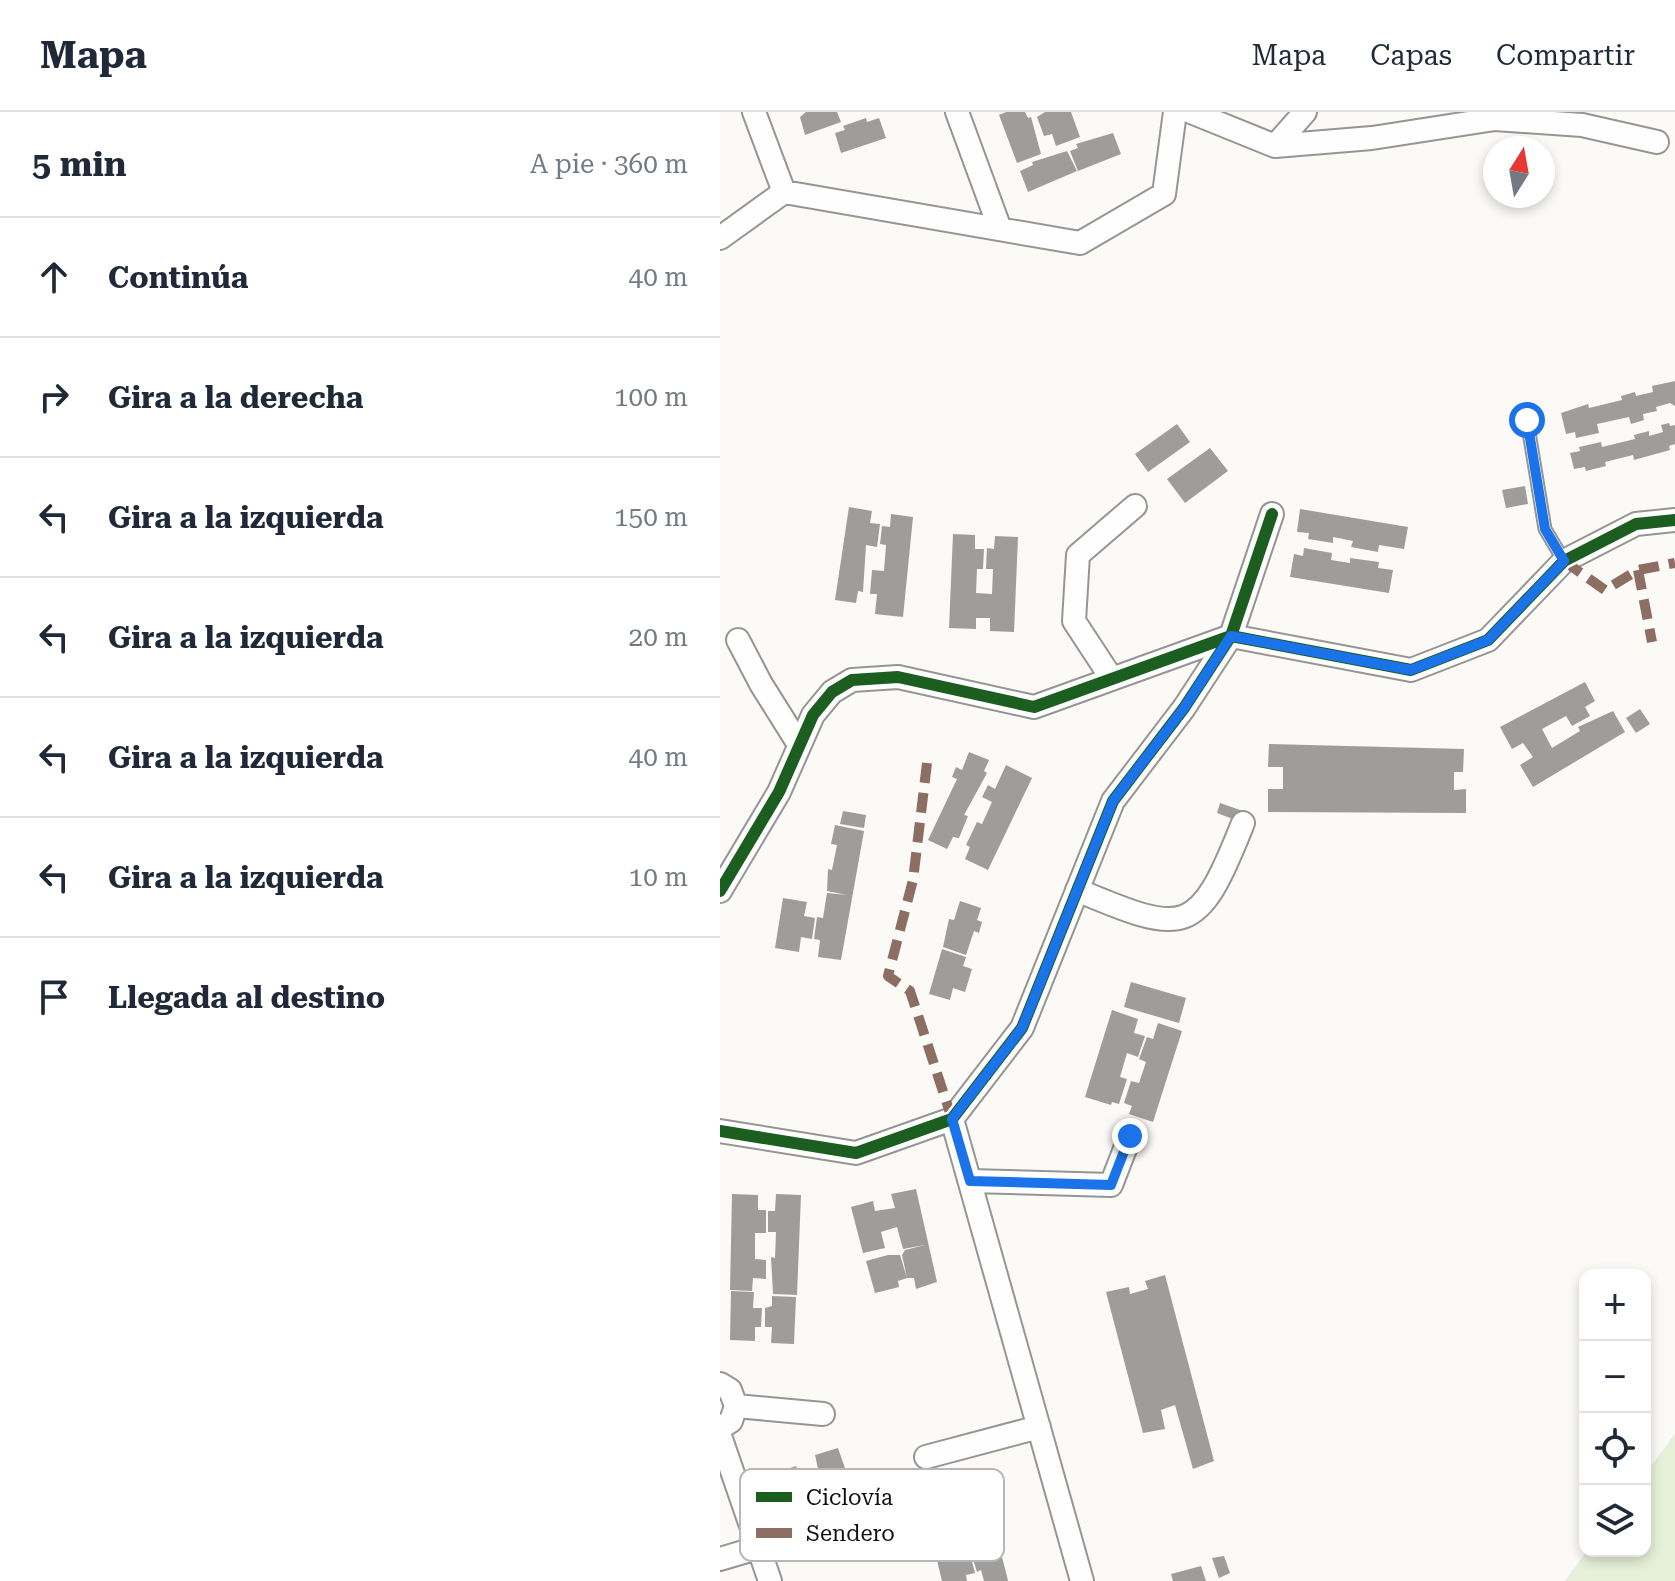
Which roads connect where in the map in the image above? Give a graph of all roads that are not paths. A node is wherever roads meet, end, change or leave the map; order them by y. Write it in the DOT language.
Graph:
graph roads {
  1 [pos="754,112"];
  2 [pos="957,112"];
  3 [pos="1175,112"];
  4 [pos="1191,112"];
  5 [pos="1305,112"];
  6 [pos="1657,142"];
  7 [pos="1275,146"];
  8 [pos="784,192"];
  9 [pos="1000,229"];
  10 [pos="720,238"];
  11 [pos="1527,420"];
  12 [pos="1135,506"];
  13 [pos="1272,514"];
  14 [pos="1675,520"];
  15 [pos="1564,561"];
  16 [pos="1231,636"];
  17 [pos="738,640"];
  18 [pos="1112,679"];
  19 [pos="798,743"];
  20 [pos="1243,823"];
  21 [pos="1077,890"];
  22 [pos="720,891"];
  23 [pos="952,1119"];
  24 [pos="720,1131"];
  25 [pos="1130,1136"];
  26 [pos="970,1181"];
  27 [pos="720,1384"];
  28 [pos="736,1406"];
  29 [pos="823,1414"];
  30 [pos="1039,1427"];
  31 [pos="720,1428"];
  32 [pos="720,1436"];
  33 [pos="926,1457"];
  34 [pos="740,1497"];
  35 [pos="740,1553"];
  36 [pos="720,1559"];
  37 [pos="762,1561"];
  38 [pos="770,1581"];
  39 [pos="1082,1581"];
  1 -- 8 [label="street"];
  2 -- 9 [label="street"];
  3 -- 9 [label="street"];
  4 -- 7 [label="street"];
  5 -- 7 [label="street"];
  6 -- 7 [label="street"];
  8 -- 9 [label="street"];
  8 -- 10 [label="street"];
  11 -- 15 [label="lane"];
  12 -- 18 [label="street"];
  13 -- 16 [label="street"];
  14 -- 15 [label="street"];
  15 -- 16 [label="street"];
  16 -- 18 [label="street"];
  16 -- 21 [label="street"];
  17 -- 19 [label="street"];
  18 -- 19 [label="street"];
  19 -- 22 [label="street"];
  20 -- 21 [label="street"];
  21 -- 23 [label="street"];
  23 -- 24 [label="street"];
  23 -- 26 [label="street"];
  25 -- 26 [label="street"];
  26 -- 30 [label="street"];
  27 -- 28 [label="street"];
  28 -- 29 [label="street"];
  28 -- 31 [label="street"];
  30 -- 33 [label="street"];
  30 -- 39 [label="street"];
  32 -- 34 [label="street"];
  35 -- 36 [label="street"];
  37 -- 38 [label="street"];
}
